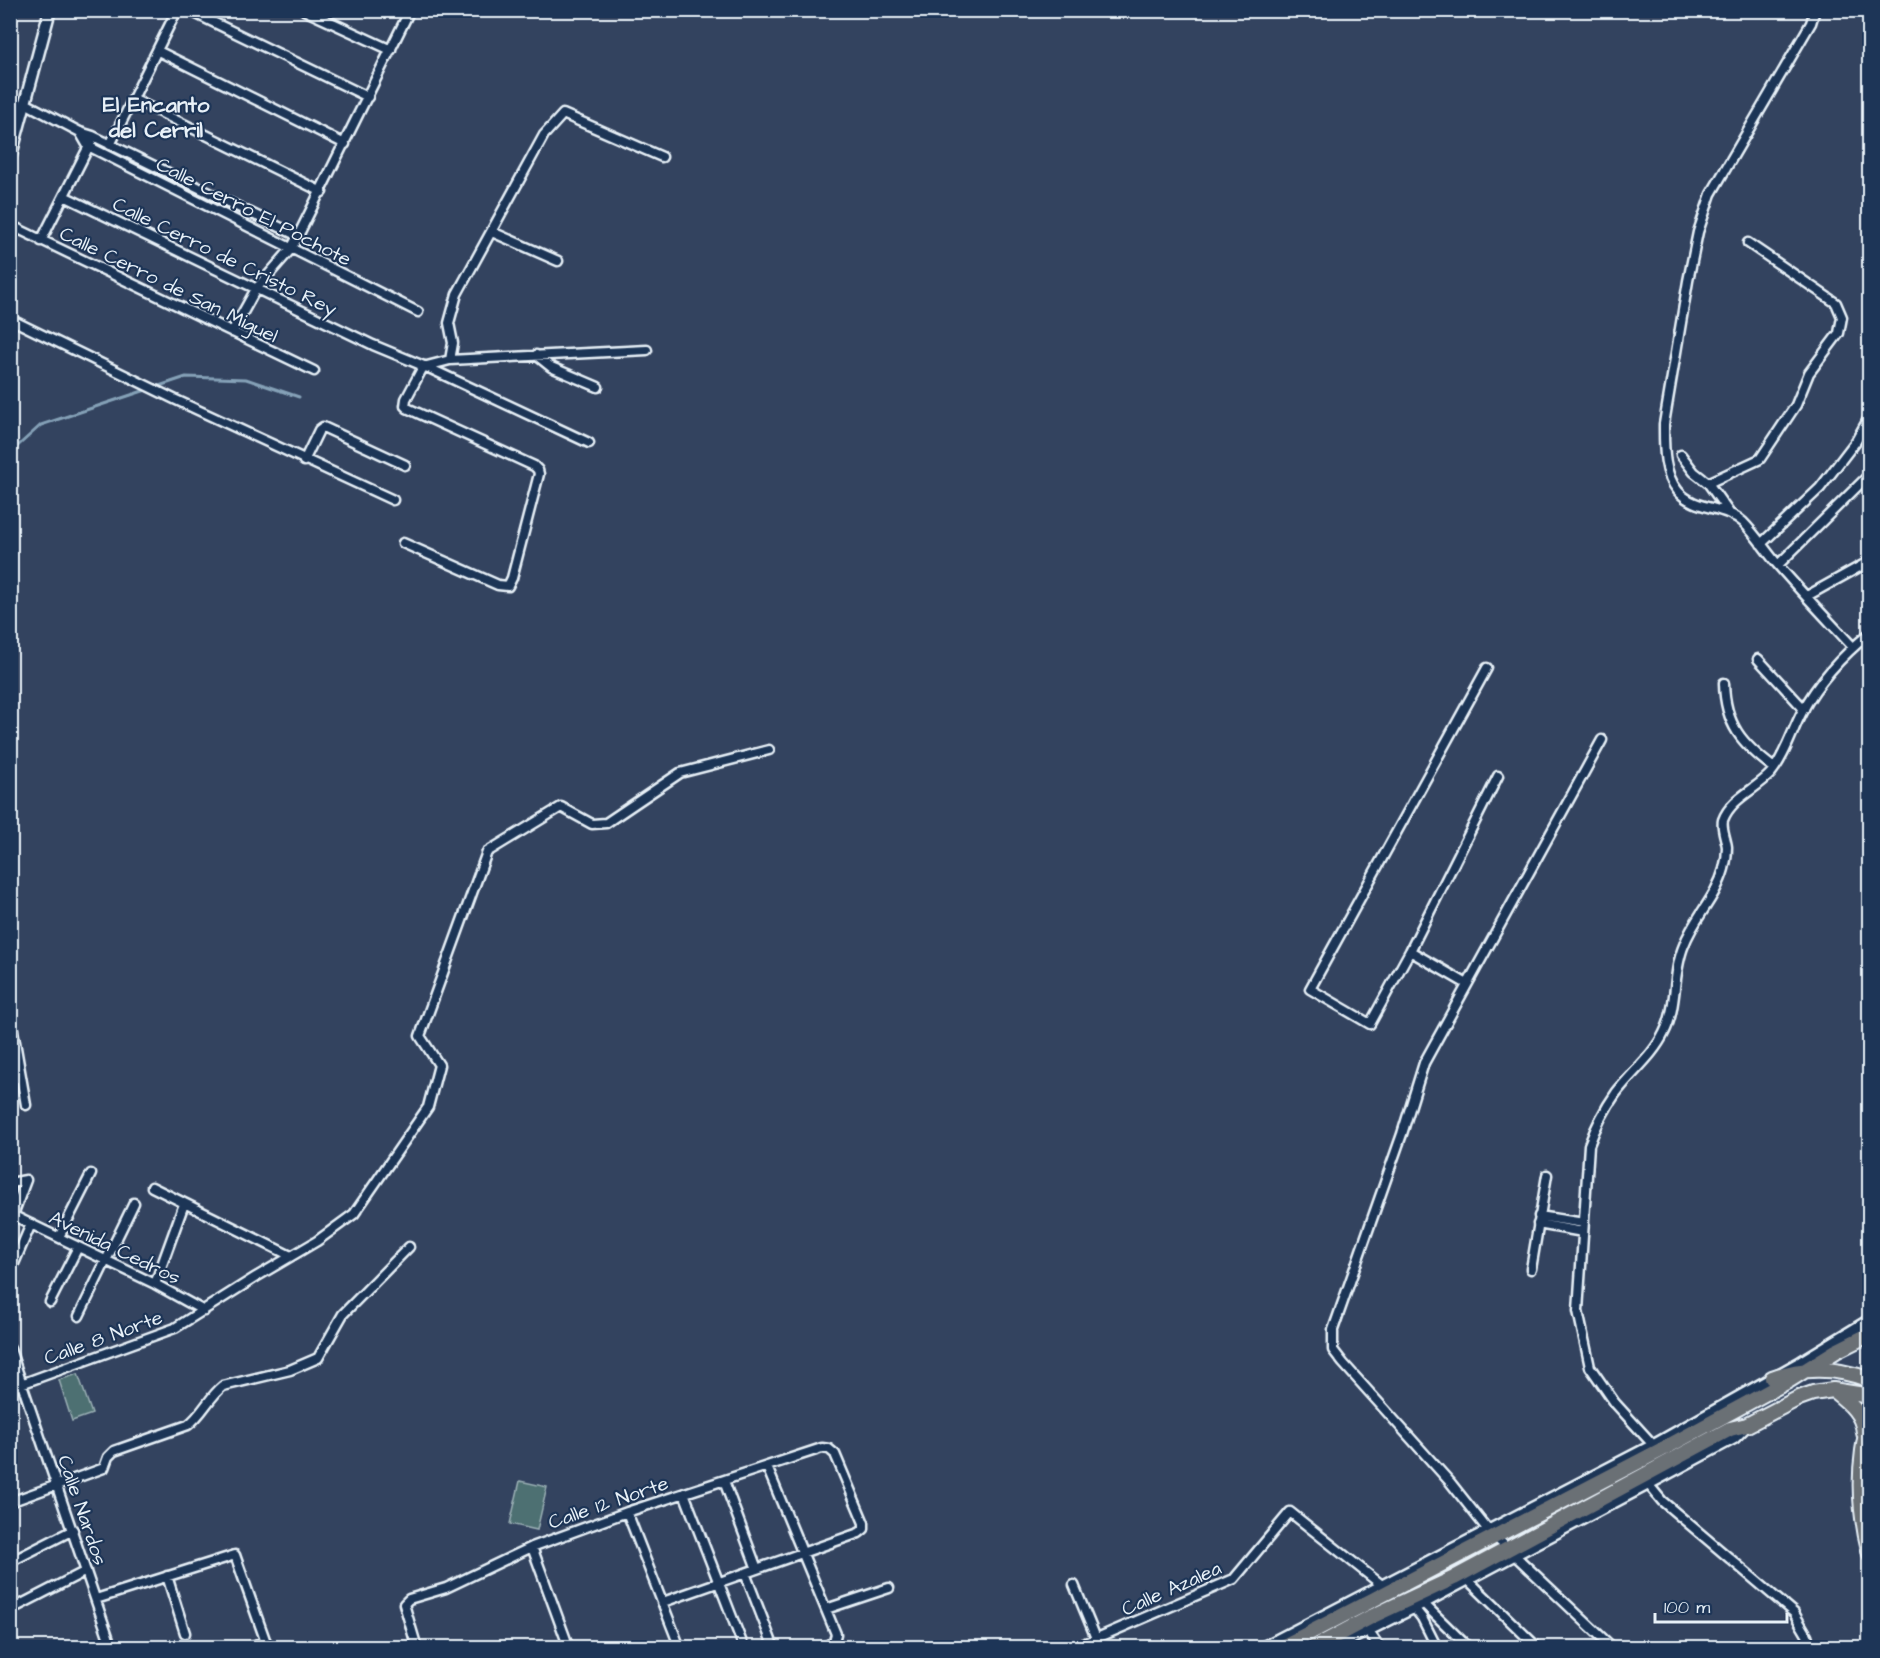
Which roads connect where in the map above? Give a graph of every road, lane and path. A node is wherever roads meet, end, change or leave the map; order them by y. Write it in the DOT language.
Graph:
graph roads {
  1 [pos="50,10"];
  2 [pos="177,10"];
  3 [pos="188,10"];
  4 [pos="304,10"];
  5 [pos="410,10"];
  6 [pos="1815,10"];
  7 [pos="391,50"];
  8 [pos="158,51"];
  9 [pos="368,97"];
  10 [pos="134,99"];
  11 [pos="25,103"];
  12 [pos="80,132"];
  13 [pos="93,136"];
  14 [pos="345,144"];
  15 [pos="110,145"];
  16 [pos="88,146"];
  17 [pos="662,157"];
  18 [pos="10,159"];
  19 [pos="322,192"];
  20 [pos="64,196"];
  21 [pos="10,225"];
  22 [pos="492,231"];
  23 [pos="298,236"];
  24 [pos="41,241"];
  25 [pos="1748,243"];
  26 [pos="291,249"];
  27 [pos="558,261"];
  28 [pos="256,289"];
  29 [pos="418,312"];
  30 [pos="10,319"];
  31 [pos="232,332"];
  32 [pos="647,350"];
  33 [pos="536,356"];
  34 [pos="450,360"];
  35 [pos="423,367"];
  36 [pos="314,371"];
  37 [pos="598,387"];
  38 [pos="1869,416"];
  39 [pos="590,443"];
  40 [pos="1680,455"];
  41 [pos="304,461"];
  42 [pos="405,465"];
  43 [pos="1869,474"];
  44 [pos="1708,483"];
  45 [pos="393,500"];
  46 [pos="1730,514"];
  47 [pos="403,543"];
  48 [pos="1761,544"];
  49 [pos="1869,561"];
  50 [pos="1778,565"];
  51 [pos="1807,596"];
  52 [pos="1869,633"];
  53 [pos="1853,647"];
  54 [pos="1758,659"];
  55 [pos="1487,668"];
  56 [pos="1724,683"];
  57 [pos="1803,709"];
  58 [pos="1602,740"];
  59 [pos="769,750"];
  60 [pos="1774,768"];
  61 [pos="1498,776"];
  62 [pos="1410,951"];
  63 [pos="1467,984"];
  64 [pos="10,1013"];
  65 [pos="11,1025"];
  66 [pos="21,1077"];
  67 [pos="10,1079"];
  68 [pos="26,1105"];
  69 [pos="91,1174"];
  70 [pos="1547,1175"];
  71 [pos="10,1183"];
  72 [pos="152,1187"];
  73 [pos="134,1203"];
  74 [pos="184,1204"];
  75 [pos="12,1215"];
  76 [pos="1539,1220"];
  77 [pos="31,1224"];
  78 [pos="1583,1228"];
  79 [pos="59,1237"];
  80 [pos="78,1246"];
  81 [pos="409,1246"];
  82 [pos="291,1256"];
  83 [pos="107,1260"];
  84 [pos="1531,1269"];
  85 [pos="10,1273"];
  86 [pos="155,1284"];
  87 [pos="50,1302"];
  88 [pos="204,1311"];
  89 [pos="79,1316"];
  90 [pos="1869,1320"];
  91 [pos="1869,1334"];
  92 [pos="10,1349"];
  93 [pos="1806,1370"];
  94 [pos="1772,1378"];
  95 [pos="1869,1380"];
  96 [pos="22,1384"];
  97 [pos="10,1388"];
  98 [pos="1833,1390"];
  99 [pos="1869,1396"];
  100 [pos="1869,1417"];
  101 [pos="1747,1425"];
  102 [pos="1864,1440"];
  103 [pos="1660,1453"];
  104 [pos="767,1467"];
  105 [pos="724,1481"];
  106 [pos="1648,1484"];
  107 [pos="57,1486"];
  108 [pos="684,1494"];
  109 [pos="10,1502"];
  110 [pos="627,1512"];
  111 [pos="73,1530"];
  112 [pos="1492,1534"];
  113 [pos="532,1546"];
  114 [pos="1510,1552"];
  115 [pos="803,1553"];
  116 [pos="1869,1554"];
  117 [pos="10,1562"];
  118 [pos="757,1569"];
  119 [pos="86,1571"];
  120 [pos="745,1573"];
  121 [pos="167,1576"];
  122 [pos="1468,1580"];
  123 [pos="719,1583"];
  124 [pos="1074,1585"];
  125 [pos="1383,1586"];
  126 [pos="889,1588"];
  127 [pos="96,1599"];
  128 [pos="663,1602"];
  129 [pos="1418,1606"];
  130 [pos="10,1610"];
  131 [pos="826,1610"];
  132 [pos="1367,1629"];
  133 [pos="185,1633"];
  134 [pos="1096,1638"];
  135 [pos="267,1644"];
  136 [pos="112,1647"];
  137 [pos="247,1647"];
  138 [pos="417,1647"];
  139 [pos="569,1647"];
  140 [pos="680,1647"];
  141 [pos="744,1647"];
  142 [pos="774,1647"];
  143 [pos="824,1647"];
  144 [pos="1074,1647"];
  145 [pos="1100,1647"];
  146 [pos="1262,1647"];
  147 [pos="1280,1647"];
  148 [pos="1313,1647"];
  149 [pos="1332,1647"];
  150 [pos="1380,1647"];
  151 [pos="1437,1647"];
  152 [pos="1469,1647"];
  153 [pos="1538,1647"];
  154 [pos="1613,1647"];
  155 [pos="1811,1647"];
  1 -- 11 [label="street"];
  2 -- 8 [label="street"];
  3 -- 9 [label="street"];
  4 -- 7 [label="street"];
  5 -- 7 [label="street"];
  6 -- 46 [label="street"];
  7 -- 9 [label="street"];
  8 -- 10 [label="street"];
  8 -- 14 [label="street"];
  9 -- 14 [label="street"];
  10 -- 15 [label="street"];
  10 -- 19 [label="street"];
  11 -- 12 [label="street, Calle Cerro El Pochote"];
  11 -- 18 [label="street"];
  12 -- 13 [label="street, Calle Cerro El Pochote"];
  12 -- 16 [label="street"];
  13 -- 15 [label="street, Calle Cerro El Pochote"];
  13 -- 16 [label="street"];
  14 -- 19 [label="street"];
  15 -- 23 [label="street, Calle Cerro El Pochote"];
  16 -- 20 [label="street"];
  16 -- 26 [label="street, Calle Cerro El Pochote"];
  17 -- 22 [label="street"];
  19 -- 23 [label="street"];
  20 -- 24 [label="street"];
  20 -- 28 [label="street, Calle Cerro de Cristo Rey"];
  21 -- 24 [label="street, Calle Cerro de San Miguel"];
  22 -- 27 [label="street"];
  22 -- 34 [label="street"];
  23 -- 26 [label="street"];
  24 -- 31 [label="street, Calle Cerro de San Miguel"];
  25 -- 44 [label="street"];
  26 -- 28 [label="street"];
  26 -- 29 [label="street, Calle Cerro El Pochote"];
  28 -- 31 [label="street"];
  28 -- 35 [label="street, Calle Cerro de Cristo Rey"];
  30 -- 41 [label="street"];
  31 -- 36 [label="street, Calle Cerro de San Miguel"];
  32 -- 33 [label="street"];
  33 -- 34 [label="street"];
  33 -- 37 [label="street"];
  34 -- 35 [label="street"];
  35 -- 39 [label="street, Calle Cerro de Cristo Rey"];
  35 -- 47 [label="street"];
  38 -- 48 [label="street"];
  40 -- 44 [label="street"];
  41 -- 42 [label="street"];
  41 -- 45 [label="street"];
  43 -- 50 [label="street"];
  44 -- 46 [label="street"];
  46 -- 48 [label="street"];
  48 -- 50 [label="street"];
  49 -- 51 [label="street"];
  50 -- 51 [label="street"];
  51 -- 53 [label="street"];
  52 -- 53 [label="street"];
  53 -- 57 [label="street"];
  54 -- 57 [label="street"];
  55 -- 62 [label="street"];
  56 -- 60 [label="street"];
  57 -- 60 [label="street"];
  58 -- 63 [label="street"];
  59 -- 82 [label="street, Calle 8 Norte"];
  60 -- 78 [label="street"];
  61 -- 62 [label="street"];
  62 -- 63 [label="street"];
  63 -- 112 [label="street"];
  64 -- 65 [label="street"];
  65 -- 66 [label="street"];
  66 -- 67 [label="street"];
  66 -- 68 [label="street"];
  69 -- 79 [label="street"];
  70 -- 76 [label="street"];
  71 -- 75 [label="street"];
  72 -- 74 [label="street"];
  73 -- 83 [label="street"];
  74 -- 82 [label="street"];
  74 -- 86 [label="street"];
  75 -- 77 [label="street, Avenida Cedros"];
  76 -- 78 [label="street"];
  76 -- 84 [label="street"];
  77 -- 79 [label="street, Avenida Cedros"];
  77 -- 85 [label="street"];
  78 -- 103 [label="street"];
  79 -- 80 [label="street, Avenida Cedros"];
  80 -- 83 [label="street, Avenida Cedros"];
  80 -- 87 [label="street"];
  81 -- 107 [label="street"];
  82 -- 88 [label="street, Calle 8 Norte"];
  83 -- 86 [label="street, Avenida Cedros"];
  83 -- 89 [label="street"];
  86 -- 88 [label="street, Avenida Cedros"];
  88 -- 96 [label="street, Calle 8 Norte"];
  90 -- 94 [label="street"];
  91 -- 93 [label="main road"];
  92 -- 96 [label="street, Calle Nardos"];
  93 -- 94 [label="main road"];
  93 -- 95 [label="main road"];
  93 -- 103 [label="main road"];
  94 -- 103 [label="street"];
  96 -- 97 [label="street, Calle 8 Norte"];
  96 -- 107 [label="street, Calle Nardos"];
  98 -- 99 [label="main road"];
  98 -- 101 [label="main road"];
  98 -- 102 [label="main road"];
  100 -- 102 [label="main road"];
  101 -- 103 [label="main road"];
  101 -- 106 [label="street"];
  102 -- 116 [label="main road"];
  103 -- 112 [label="main road"];
  103 -- 114 [label="main road"];
  104 -- 105 [label="street, Calle 12 Norte"];
  104 -- 115 [label="street"];
  104 -- 115 [label="street, Calle 12 Norte"];
  105 -- 108 [label="street, Calle 12 Norte"];
  105 -- 118 [label="street"];
  106 -- 114 [label="street"];
  106 -- 155 [label="street"];
  107 -- 109 [label="street"];
  107 -- 111 [label="street, Calle Nardos"];
  108 -- 110 [label="street, Calle 12 Norte"];
  108 -- 123 [label="street"];
  110 -- 113 [label="street, Calle 12 Norte"];
  110 -- 128 [label="street"];
  111 -- 117 [label="street"];
  111 -- 119 [label="street, Calle Nardos"];
  112 -- 114 [label="street"];
  112 -- 125 [label="street"];
  112 -- 147 [label="main road"];
  113 -- 138 [label="street, Calle 12 Norte"];
  113 -- 139 [label="street"];
  114 -- 122 [label="street"];
  114 -- 148 [label="main road"];
  114 -- 154 [label="street"];
  115 -- 118 [label="street"];
  115 -- 131 [label="street"];
  118 -- 120 [label="street"];
  119 -- 127 [label="street, Calle Nardos"];
  119 -- 130 [label="street"];
  120 -- 123 [label="street"];
  120 -- 142 [label="street"];
  121 -- 127 [label="street"];
  121 -- 133 [label="street"];
  121 -- 135 [label="street"];
  122 -- 129 [label="street"];
  122 -- 153 [label="street"];
  123 -- 128 [label="street"];
  123 -- 141 [label="street"];
  124 -- 134 [label="street"];
  125 -- 134 [label="street, Calle Azalea"];
  125 -- 146 [label="street"];
  126 -- 131 [label="street"];
  127 -- 136 [label="street, Calle Nardos"];
  128 -- 140 [label="street"];
  129 -- 132 [label="street"];
  129 -- 151 [label="street"];
  129 -- 152 [label="street"];
  131 -- 143 [label="street"];
  132 -- 149 [label="street"];
  132 -- 150 [label="street"];
  134 -- 144 [label="street, Calle Azalea"];
  134 -- 145 [label="street"];
  135 -- 137 [label="street"];
}
